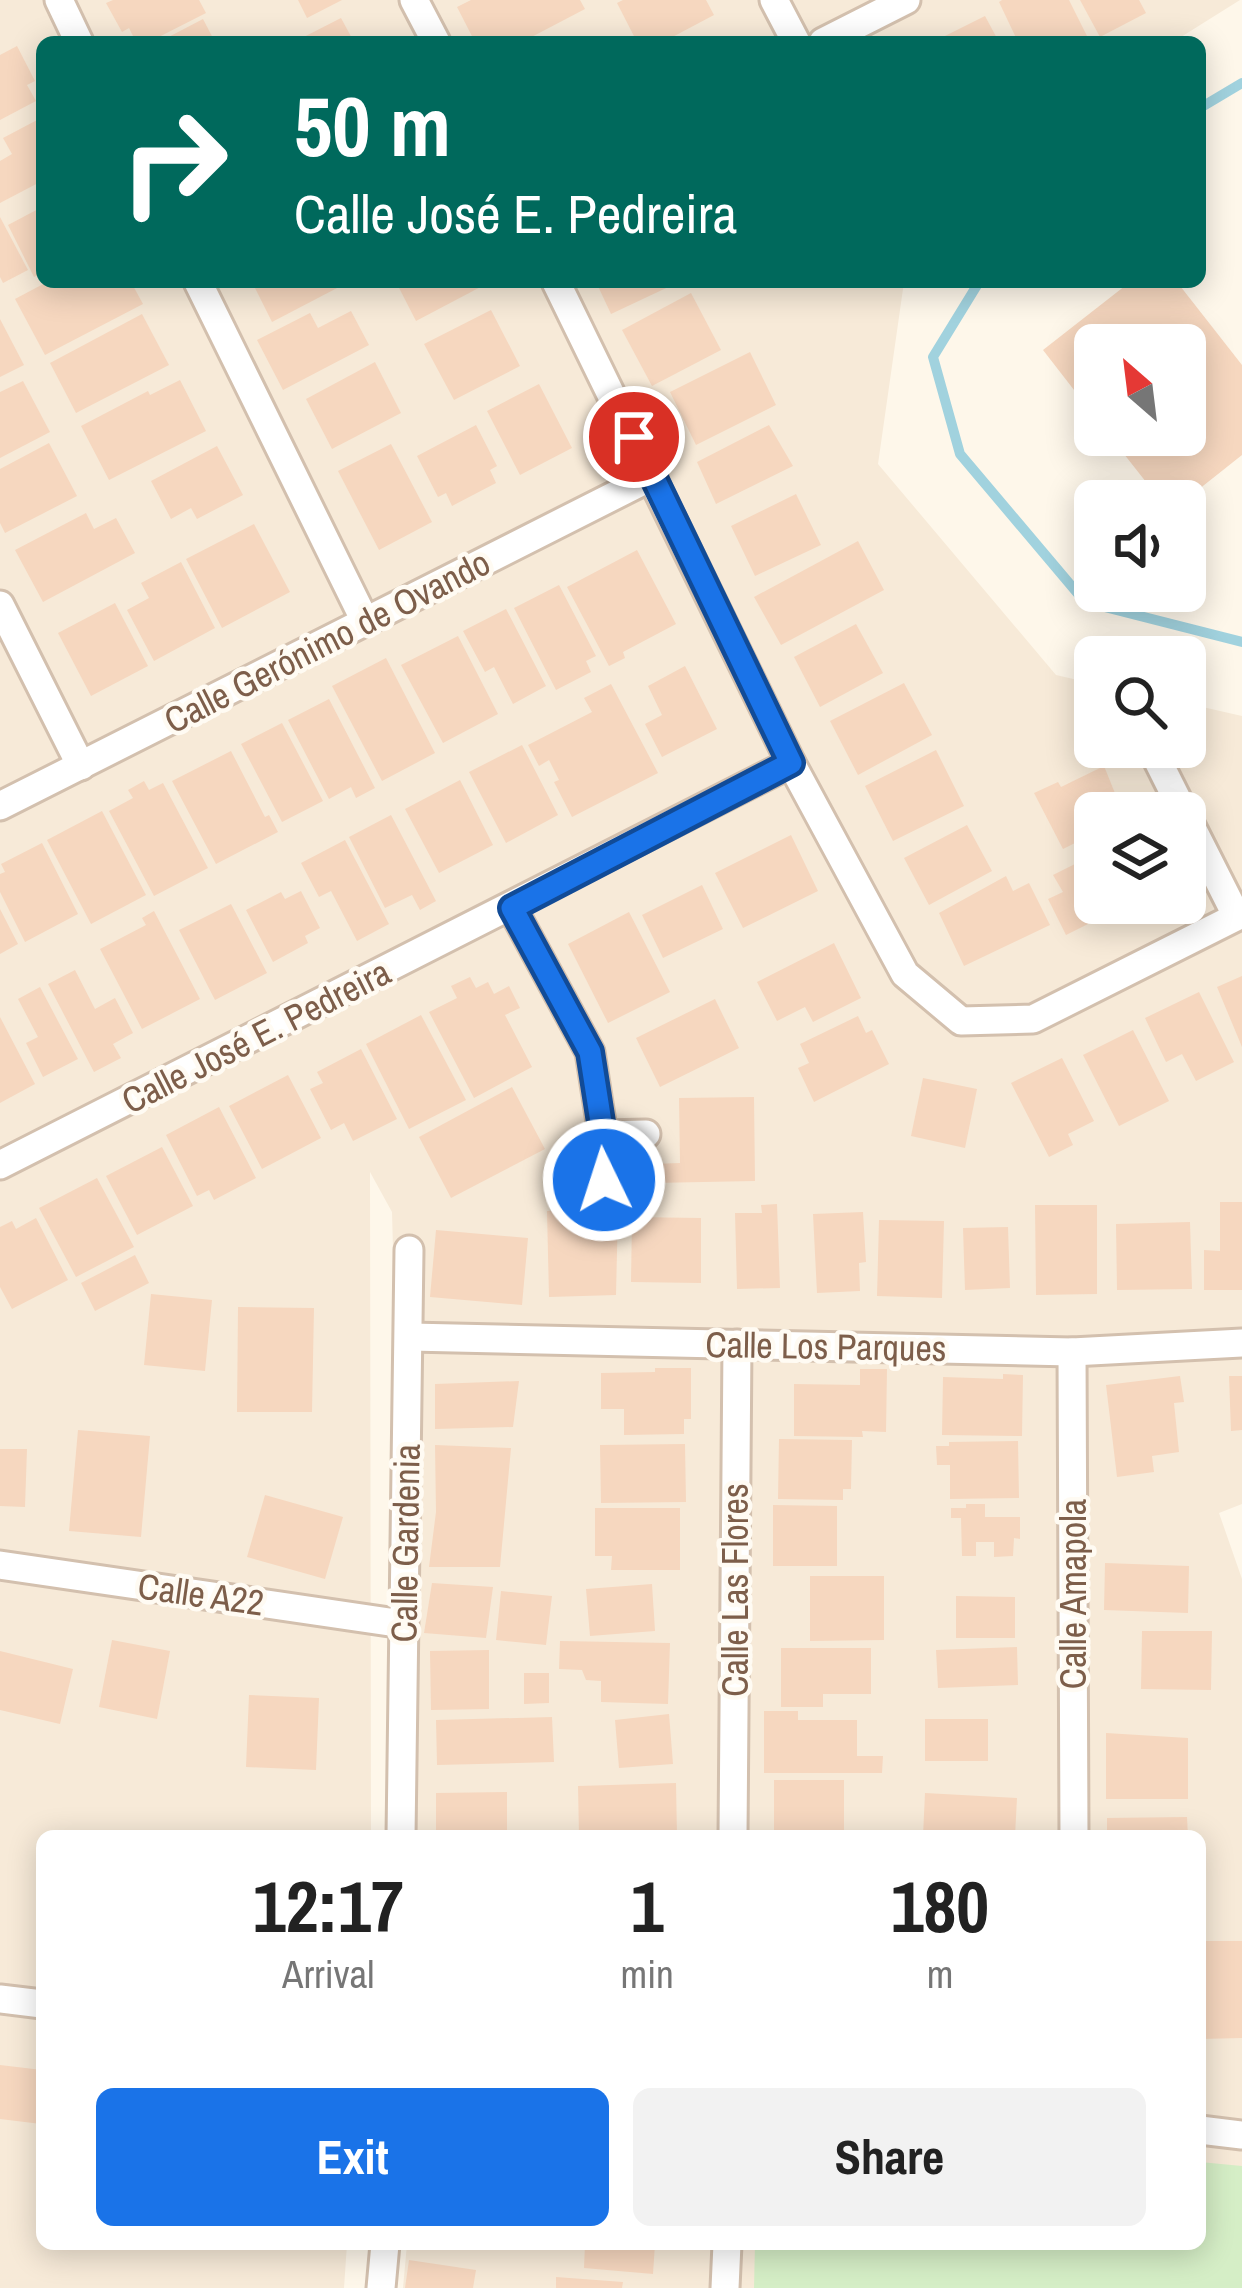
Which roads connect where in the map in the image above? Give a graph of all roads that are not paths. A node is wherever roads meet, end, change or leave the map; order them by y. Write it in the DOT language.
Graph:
graph roads {
  1 [pos="58,0"];
  2 [pos="415,0"];
  3 [pos="775,0"];
  4 [pos="906,0"];
  5 [pos="76,36"];
  6 [pos="433,36"];
  7 [pos="793,36"];
  8 [pos="836,36"];
  9 [pos="200,288"];
  10 [pos="559,288"];
  11 [pos="653,476"];
  12 [pos="0,605"];
  13 [pos="364,621"];
  14 [pos="791,763"];
  15 [pos="81,766"];
  16 [pos="0,806"];
  17 [pos="1206,853"];
  18 [pos="512,908"];
  19 [pos="1239,914"];
  20 [pos="646,1134"];
  21 [pos="603,1135"];
  22 [pos="0,1165"];
  23 [pos="604,1180"];
  24 [pos="409,1250"];
  25 [pos="410,1337"];
  26 [pos="1242,1343"];
  27 [pos="737,1345"];
  28 [pos="1072,1352"];
  29 [pos="0,1565"];
  30 [pos="403,1624"];
  31 [pos="401,1830"];
  32 [pos="733,1830"];
  33 [pos="1074,1830"];
  34 [pos="0,1999"];
  35 [pos="36,2003"];
  36 [pos="1206,2131"];
  37 [pos="1242,2135"];
  38 [pos="384,2250"];
  39 [pos="727,2250"];
  40 [pos="381,2288"];
  41 [pos="725,2288"];
  1 -- 5 [label="street"];
  2 -- 6 [label="street"];
  3 -- 7 [label="street"];
  4 -- 8 [label="street"];
  9 -- 13 [label="street"];
  10 -- 11 [label="street"];
  11 -- 13 [label="street, Calle Gerónimo de Ovando"];
  11 -- 14 [label="street"];
  12 -- 15 [label="street"];
  13 -- 15 [label="street, Calle Gerónimo de Ovando"];
  14 -- 18 [label="street, Calle José E. Pedreira"];
  14 -- 19 [label="street"];
  15 -- 16 [label="street, Calle Gerónimo de Ovando"];
  17 -- 19 [label="street"];
  18 -- 21 [label="street"];
  18 -- 22 [label="street, Calle José E. Pedreira"];
  20 -- 21 [label="street"];
  21 -- 23 [label="street"];
  24 -- 25 [label="street, Calle Gardenia"];
  25 -- 27 [label="street, Calle Los Parques"];
  25 -- 30 [label="street, Calle Gardenia"];
  26 -- 28 [label="street, Calle Los Parques"];
  27 -- 28 [label="street, Calle Los Parques"];
  27 -- 32 [label="street, Calle Las Flores"];
  28 -- 33 [label="street, Calle Amapola"];
  29 -- 30 [label="street, Calle A22"];
  30 -- 31 [label="street, Calle Gardenia"];
  34 -- 35 [label="street"];
  36 -- 37 [label="street"];
  38 -- 40 [label="street"];
  39 -- 41 [label="street"];
}
